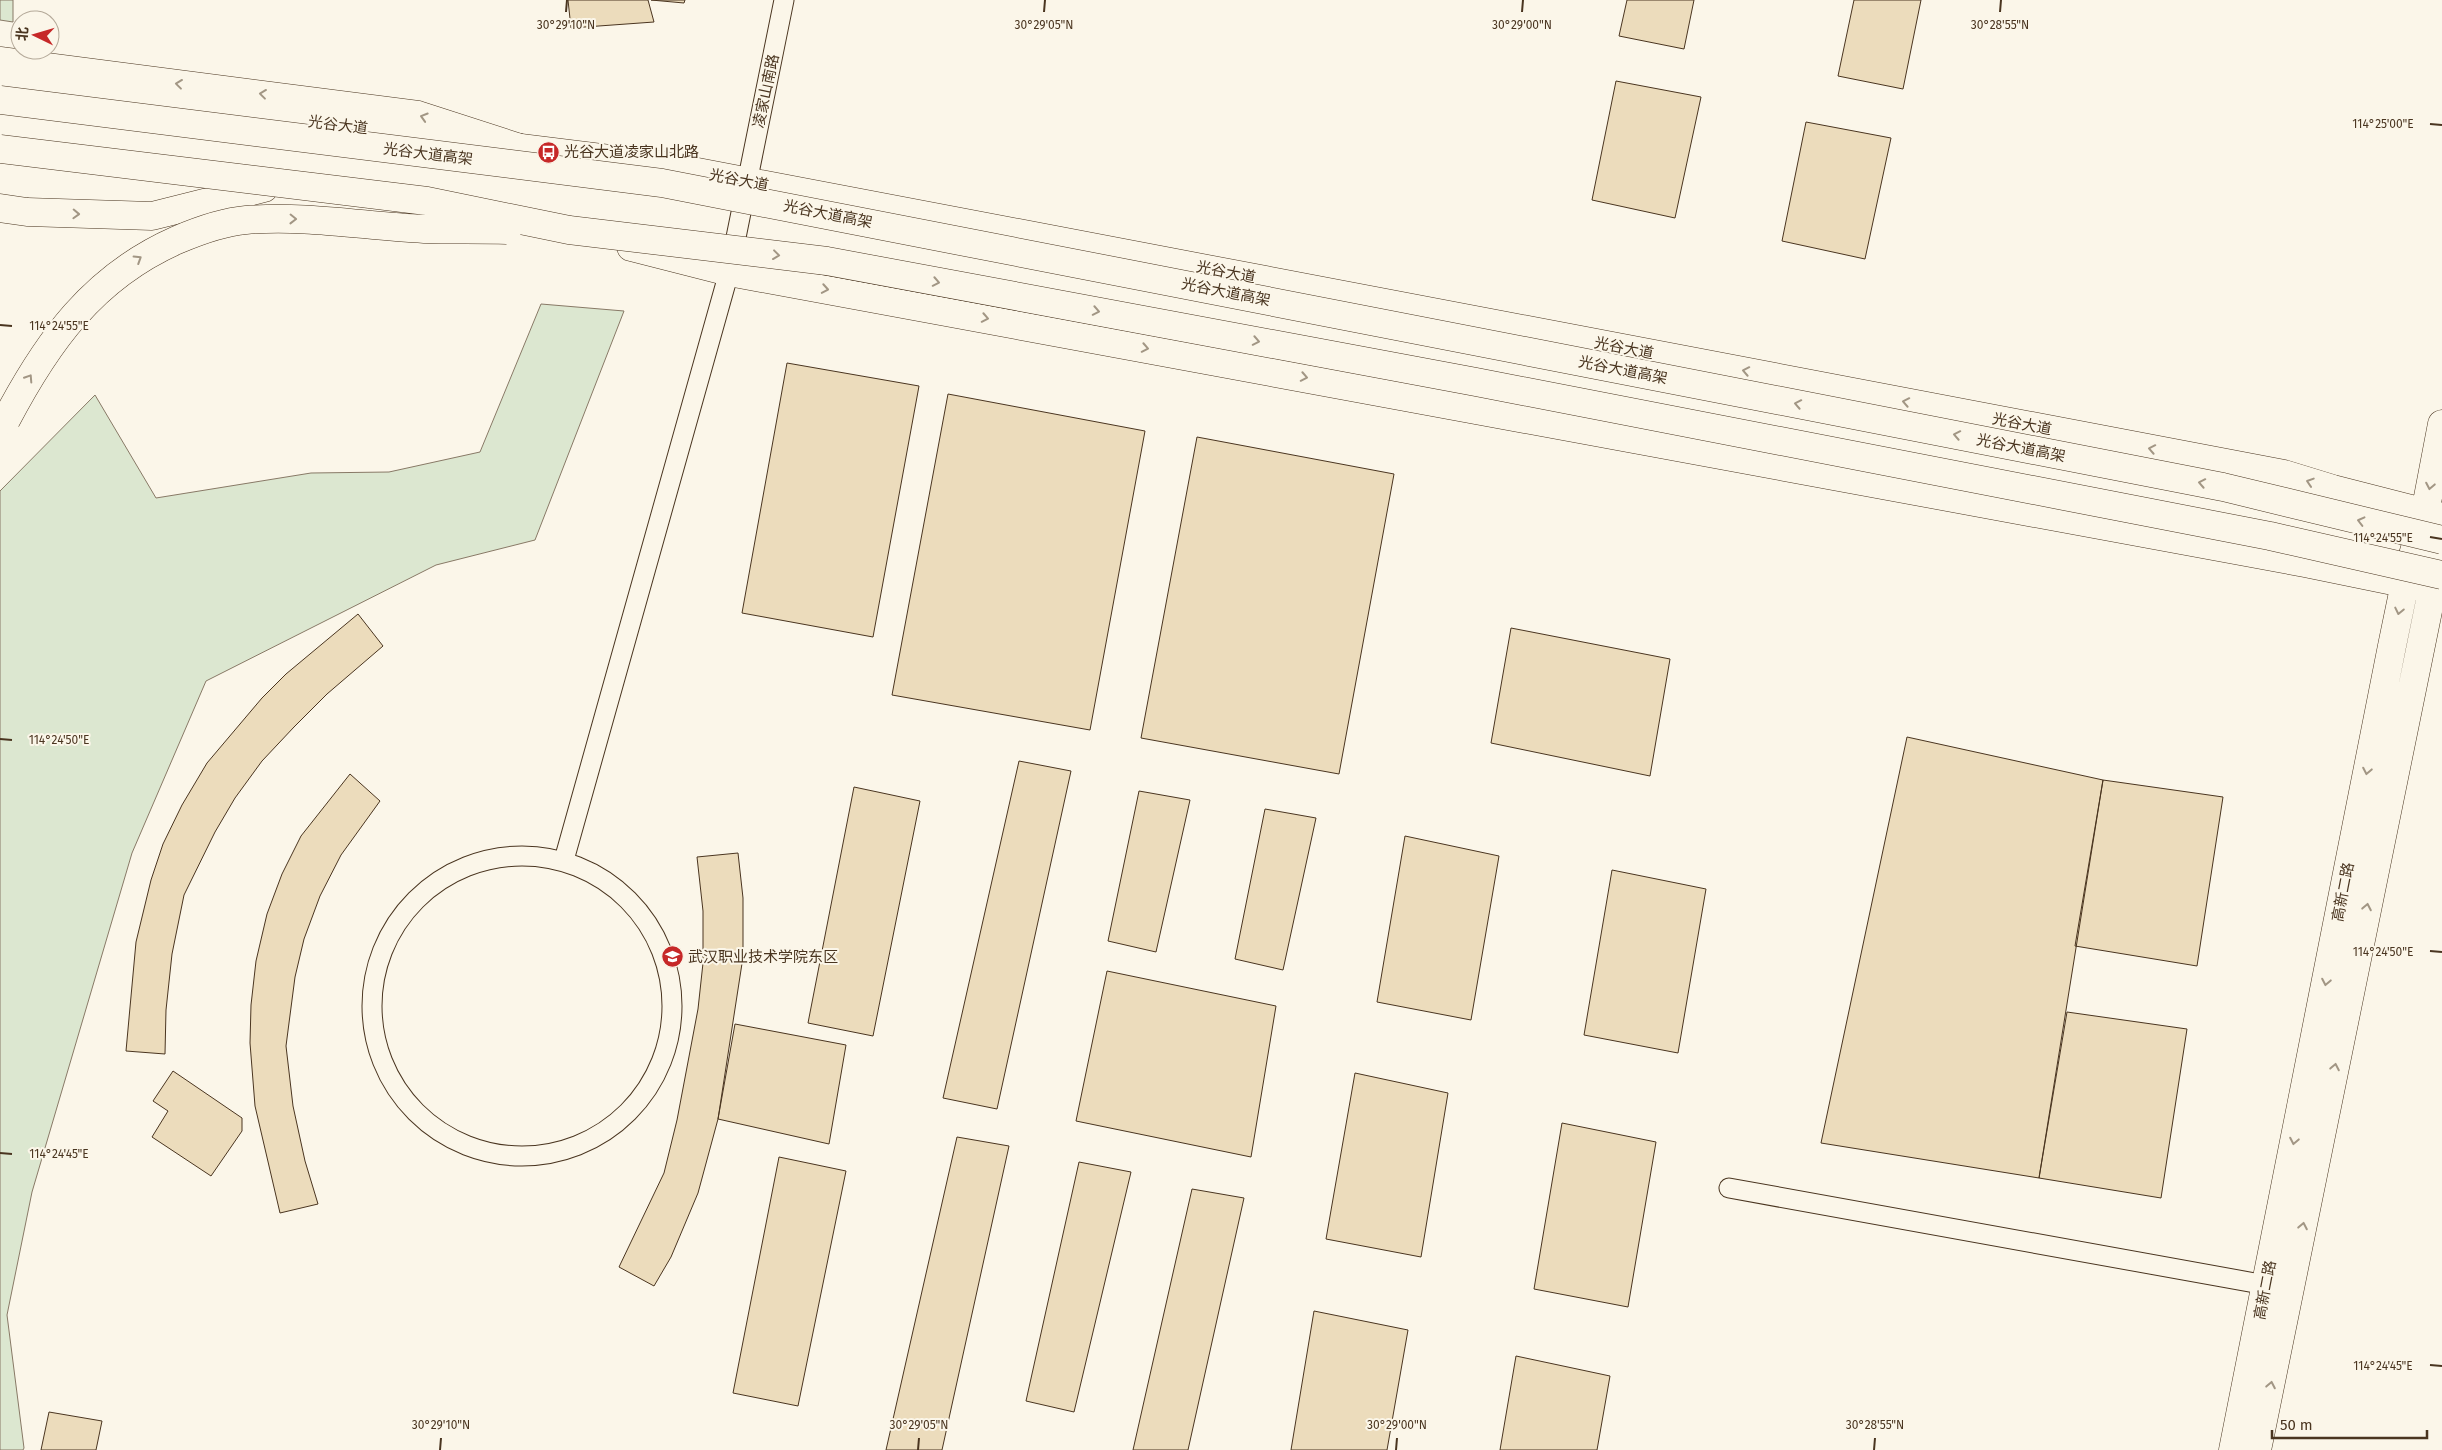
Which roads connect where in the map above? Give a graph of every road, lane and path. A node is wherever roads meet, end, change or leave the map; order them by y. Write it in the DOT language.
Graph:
graph roads {
  1 [pos="784,0"];
  2 [pos="0,61"];
  3 [pos="0,83"];
  4 [pos="0,100"];
  5 [pos="520,148"];
  6 [pos="0,149"];
  7 [pos="0,157"];
  8 [pos="747,182"];
  9 [pos="264,188"];
  10 [pos="0,208"];
  11 [pos="569,230"];
  12 [pos="729,272"];
  13 [pos="2442,424"];
  14 [pos="0,431"];
  15 [pos="2434,515"];
  16 [pos="2442,541"];
  17 [pos="2405,583"];
  18 [pos="2439,585"];
  19 [pos="2442,626"];
  20 [pos="2418,659"];
  21 [pos="564,860"];
  22 [pos="1730,1188"];
  23 [pos="2266,1285"];
  24 [pos="2233,1450"];
  25 [pos="2257,1450"];
  1 -- 8 [label="street, 凌家山南路"];
  5 -- 2 [label="main road, one-way"];
  3 -- 5 [label="main road, 光谷大道"];
  16 -- 4 [label="main road, 光谷大道高架, one-way, bridge"];
  5 -- 8 [label="main road, 光谷大道"];
  6 -- 11 [label="main road, bridge"];
  7 -- 9 [label="main road"];
  8 -- 12 [label="street, 凌家山南路"];
  15 -- 8 [label="main road, 光谷大道, one-way"];
  10 -- 9 [label="main road, one-way"];
  9 -- 12 [label="main road"];
  14 -- 11 [label="main road, one-way, bridge"];
  11 -- 18 [label="main road, one-way, bridge"];
  12 -- 17 [label="main road, one-way"];
  12 -- 21 [label="street, 凌家山南路"];
  13 -- 15 [label="main road, 高新二路, one-way"];
  15 -- 17 [label="main road, 高新二路"];
  16 -- 18 [label="main road, 高新二路"];
  17 -- 18 [label="main road"];
  17 -- 23 [label="main road, 高新二路, one-way"];
  18 -- 20 [label="main road, 高新二路"];
  19 -- 20 [label="main road"];
  25 -- 20 [label="main road, 高新二路, one-way"];
  21 -- 21 [label="street"];
  22 -- 23 [label="street"];
  23 -- 24 [label="main road, 高新二路"];
}
